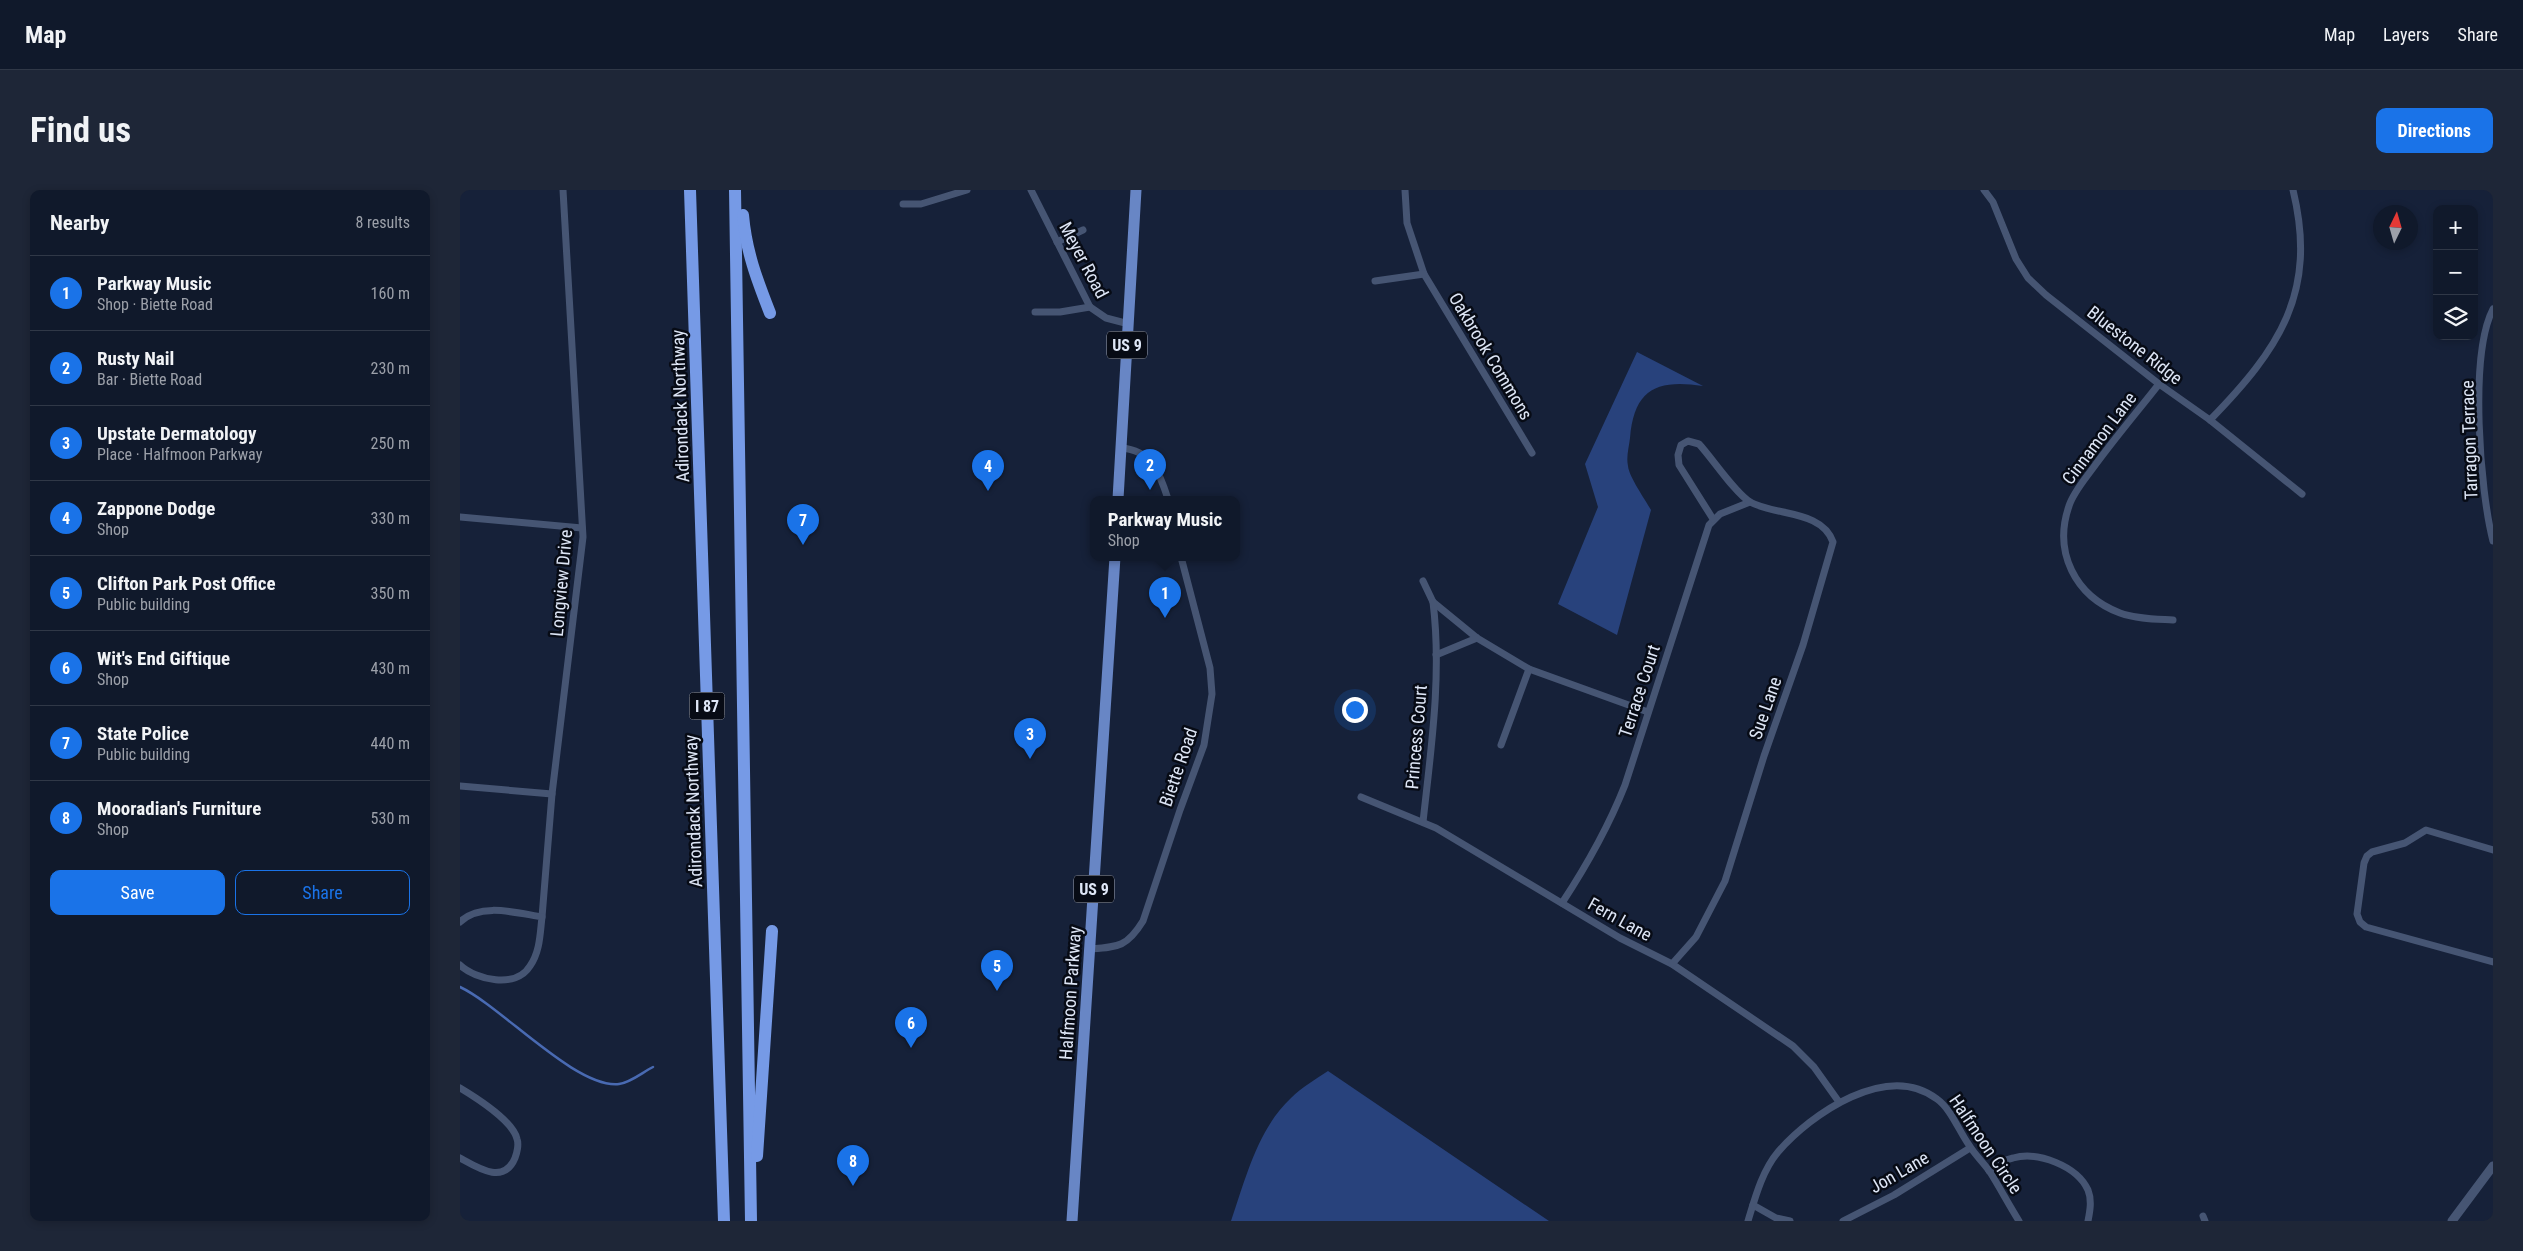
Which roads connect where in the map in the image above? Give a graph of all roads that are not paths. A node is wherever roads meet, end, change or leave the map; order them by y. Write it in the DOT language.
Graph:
graph roads {
  1 [pos="563,190"];
  2 [pos="690,190"];
  3 [pos="735,190"];
  4 [pos="740,190"];
  5 [pos="967,190"];
  6 [pos="1030,190"];
  7 [pos="1136,190"];
  8 [pos="1405,190"];
  9 [pos="1984,190"];
  10 [pos="2293,190"];
  11 [pos="903,204"];
  12 [pos="1083,230"];
  13 [pos="1057,242"];
  14 [pos="1424,274"];
  15 [pos="1374,281"];
  16 [pos="1090,307"];
  17 [pos="2493,310"];
  18 [pos="1035,312"];
  19 [pos="770,313"];
  20 [pos="1129,324"];
  21 [pos="2159,384"];
  22 [pos="2210,420"];
  23 [pos="1121,448"];
  24 [pos="1532,453"];
  25 [pos="2302,494"];
  26 [pos="1118,496"];
  27 [pos="1167,496"];
  28 [pos="1750,502"];
  29 [pos="460,517"];
  30 [pos="1713,519"];
  31 [pos="582,528"];
  32 [pos="2493,541"];
  33 [pos="1115,561"];
  34 [pos="1182,561"];
  35 [pos="1423,581"];
  36 [pos="1433,602"];
  37 [pos="2173,620"];
  38 [pos="1477,638"];
  39 [pos="1436,655"];
  40 [pos="1529,669"];
  41 [pos="1648,712"];
  42 [pos="1500,745"];
  43 [pos="460,786"];
  44 [pos="552,794"];
  45 [pos="1361,797"];
  46 [pos="1423,822"];
  47 [pos="2493,850"];
  48 [pos="1562,903"];
  49 [pos="542,917"];
  50 [pos="460,922"];
  51 [pos="772,931"];
  52 [pos="1090,949"];
  53 [pos="2493,962"];
  54 [pos="1672,964"];
  55 [pos="460,965"];
  56 [pos="460,1088"];
  57 [pos="1839,1102"];
  58 [pos="1970,1148"];
  59 [pos="460,1158"];
  60 [pos="2492,1168"];
  61 [pos="1989,1171"];
  62 [pos="1752,1206"];
  63 [pos="724,1221"];
  64 [pos="752,1221"];
  65 [pos="1072,1221"];
  66 [pos="1748,1221"];
  67 [pos="1790,1221"];
  68 [pos="1842,1221"];
  69 [pos="2019,1221"];
  70 [pos="2088,1221"];
  71 [pos="2452,1221"];
  1 -- 31 [label="street, Longview Drive"];
  2 -- 63 [label="highway, Adirondack Northway / I 87"];
  3 -- 64 [label="highway, I 87"];
  4 -- 19 [label="highway"];
  5 -- 11 [label="street"];
  6 -- 13 [label="street, Meyer Road"];
  7 -- 20 [label="main road, US 9"];
  8 -- 14 [label="street, Oakbrook Commons"];
  9 -- 21 [label="street, Bluestone Ridge"];
  10 -- 22 [label="street"];
  12 -- 13 [label="street"];
  13 -- 16 [label="street, Meyer Road"];
  14 -- 15 [label="street"];
  14 -- 24 [label="street, Oakbrook Commons"];
  16 -- 18 [label="street"];
  16 -- 20 [label="street, Meyer Road"];
  17 -- 32 [label="street, Tarragon Terrace"];
  20 -- 23 [label="main road, US 9"];
  21 -- 22 [label="street, Bluestone Ridge"];
  21 -- 37 [label="street, Cinnamon Lane"];
  22 -- 25 [label="street, Bluestone Ridge"];
  23 -- 26 [label="main road, US 9"];
  23 -- 27 [label="street"];
  28 -- 30 [label="street"];
  28 -- 30 [label="street"];
  28 -- 54 [label="street, Sue Lane"];
  29 -- 31 [label="street"];
  30 -- 41 [label="street, Terrace Court"];
  31 -- 44 [label="street, Longview Drive"];
  33 -- 52 [label="main road, Halfmoon Parkway / US 9"];
  34 -- 52 [label="street, Biette Road"];
  35 -- 36 [label="street, Princess Court"];
  36 -- 38 [label="street, Princess Court"];
  36 -- 39 [label="street, Princess Court"];
  38 -- 39 [label="street"];
  38 -- 40 [label="street, Princess Court"];
  39 -- 46 [label="street, Princess Court"];
  40 -- 41 [label="street, Princess Court"];
  40 -- 42 [label="street"];
  41 -- 48 [label="street, Terrace Court"];
  43 -- 44 [label="street"];
  44 -- 49 [label="street, Longview Drive"];
  45 -- 46 [label="street, Fern Lane"];
  46 -- 48 [label="street, Fern Lane"];
  47 -- 53 [label="street"];
  48 -- 54 [label="street, Fern Lane"];
  49 -- 50 [label="street"];
  49 -- 55 [label="street, Longview Drive"];
  51 -- 64 [label="highway"];
  52 -- 65 [label="main road, Halfmoon Parkway / US 9"];
  54 -- 57 [label="street, Fern Lane"];
  56 -- 59 [label="street"];
  57 -- 58 [label="street, Halfmoon Circle"];
  57 -- 62 [label="street, Halfmoon Circle"];
  58 -- 61 [label="street, Halfmoon Circle"];
  58 -- 68 [label="street, Jon Lane"];
  60 -- 71 [label="street"];
  61 -- 69 [label="street, Halfmoon Circle"];
  61 -- 70 [label="street"];
  62 -- 66 [label="street, Halfmoon Circle"];
  62 -- 67 [label="street"];
}
